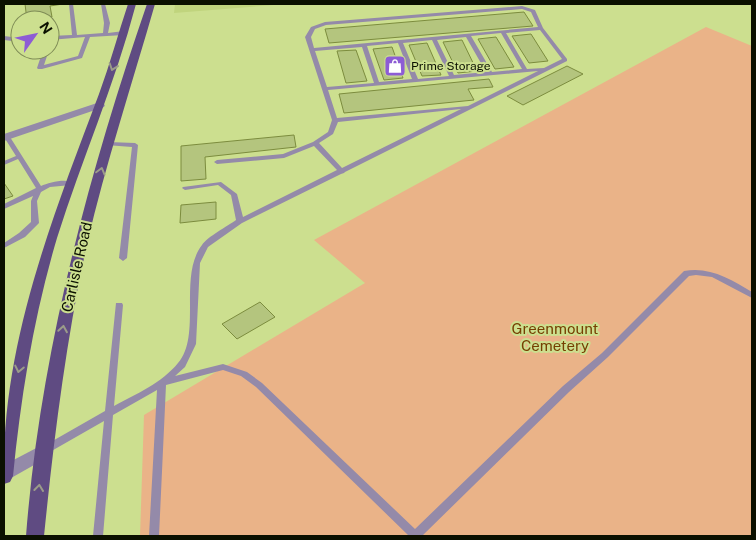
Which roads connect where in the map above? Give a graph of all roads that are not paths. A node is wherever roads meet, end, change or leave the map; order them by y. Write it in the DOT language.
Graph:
graph roads {
  1 [pos="71,4"];
  2 [pos="103,4"];
  3 [pos="132,4"];
  4 [pos="151,4"];
  5 [pos="541,28"];
  6 [pos="502,31"];
  7 [pos="124,33"];
  8 [pos="104,35"];
  9 [pos="468,35"];
  10 [pos="88,36"];
  11 [pos="75,37"];
  12 [pos="60,38"];
  13 [pos="434,38"];
  14 [pos="400,41"];
  15 [pos="364,45"];
  16 [pos="312,50"];
  17 [pos="43,60"];
  18 [pos="548,68"];
  19 [pos="525,70"];
  20 [pos="490,74"];
  21 [pos="452,77"];
  22 [pos="416,81"];
  23 [pos="377,84"];
  24 [pos="325,90"];
  25 [pos="100,105"];
  26 [pos="473,106"];
  27 [pos="334,120"];
  28 [pos="5,137"];
  29 [pos="315,143"];
  30 [pos="108,144"];
  31 [pos="18,157"];
  32 [pos="217,162"];
  33 [pos="4,163"];
  34 [pos="342,172"];
  35 [pos="71,183"];
  36 [pos="39,188"];
  37 [pos="185,188"];
  38 [pos="4,207"];
  39 [pos="240,221"];
  40 [pos="4,246"];
  41 [pos="123,258"];
  42 [pos="752,295"];
  43 [pos="119,304"];
  44 [pos="162,383"];
  45 [pos="110,414"];
  46 [pos="44,451"];
  47 [pos="4,474"];
  48 [pos="35,536"];
  49 [pos="98,536"];
  50 [pos="154,536"];
  51 [pos="416,536"];
  1 -- 11 [label="lane"];
  2 -- 8 [label="lane"];
  3 -- 7 [label="main road, Carlisle Road"];
  4 -- 30 [label="main road, Carlisle Road"];
  5 -- 6 [label="lane"];
  5 -- 16 [label="lane"];
  5 -- 18 [label="lane"];
  6 -- 9 [label="lane"];
  6 -- 19 [label="lane"];
  7 -- 8 [label="lane"];
  7 -- 25 [label="main road, Carlisle Road, one-way"];
  8 -- 10 [label="lane"];
  9 -- 13 [label="lane"];
  9 -- 20 [label="lane"];
  10 -- 11 [label="lane"];
  10 -- 17 [label="lane"];
  11 -- 12 [label="lane"];
  13 -- 14 [label="lane"];
  13 -- 21 [label="lane"];
  14 -- 15 [label="lane"];
  14 -- 22 [label="lane"];
  15 -- 16 [label="lane"];
  15 -- 23 [label="lane"];
  16 -- 24 [label="lane"];
  18 -- 19 [label="lane"];
  18 -- 26 [label="lane"];
  19 -- 20 [label="lane"];
  20 -- 21 [label="lane"];
  21 -- 22 [label="lane"];
  22 -- 23 [label="lane"];
  23 -- 24 [label="lane"];
  24 -- 27 [label="lane"];
  25 -- 28 [label="street"];
  25 -- 35 [label="main road, Carlisle Road"];
  26 -- 27 [label="lane"];
  26 -- 34 [label="lane"];
  27 -- 29 [label="lane"];
  28 -- 31 [label="lane"];
  29 -- 32 [label="lane"];
  29 -- 34 [label="lane"];
  30 -- 41 [label="lane"];
  46 -- 30 [label="main road, Carlisle Road, one-way"];
  31 -- 33 [label="lane"];
  31 -- 36 [label="lane"];
  34 -- 39 [label="lane"];
  35 -- 36 [label="lane"];
  35 -- 47 [label="main road, Carlisle Road, one-way"];
  36 -- 38 [label="lane"];
  36 -- 40 [label="lane"];
  37 -- 39 [label="lane"];
  39 -- 44 [label="lane"];
  42 -- 51 [label="lane"];
  43 -- 45 [label="lane"];
  44 -- 45 [label="lane"];
  44 -- 50 [label="lane"];
  44 -- 51 [label="lane"];
  45 -- 46 [label="lane"];
  45 -- 49 [label="lane"];
  46 -- 47 [label="street"];
  48 -- 46 [label="main road, Carlisle Road, one-way"];
}
